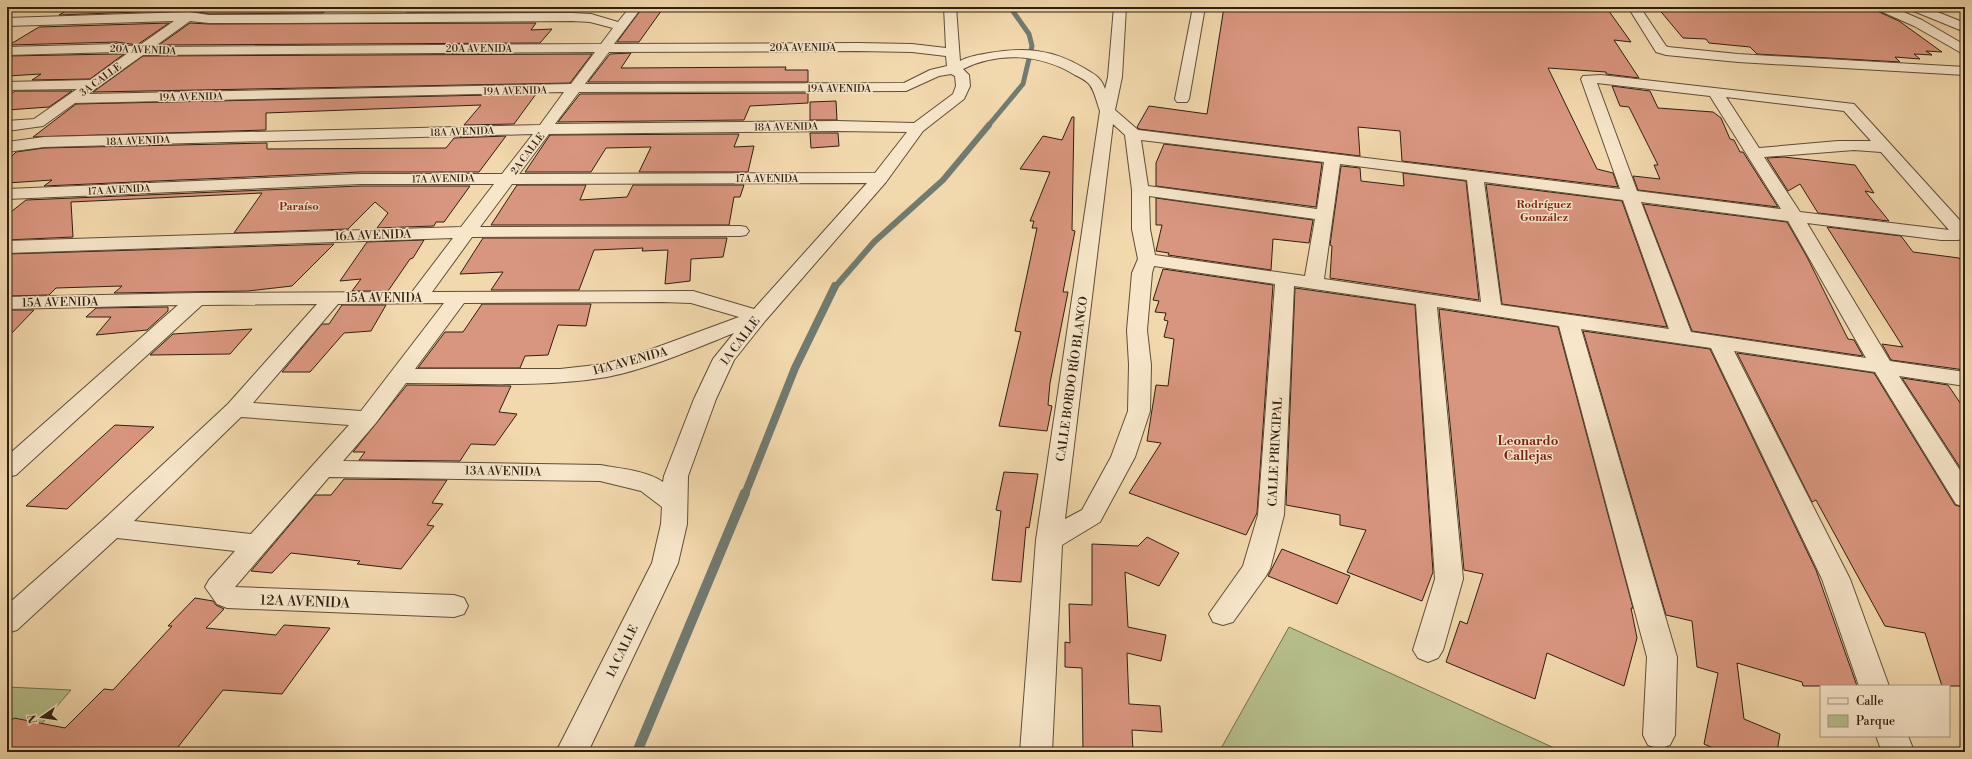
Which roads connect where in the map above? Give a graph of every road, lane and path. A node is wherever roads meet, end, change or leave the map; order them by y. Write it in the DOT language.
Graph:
graph roads {
  1 [pos="63,7"];
  2 [pos="201,7"];
  3 [pos="636,7"];
  4 [pos="950,7"];
  5 [pos="1120,7"];
  6 [pos="1199,7"];
  7 [pos="1634,7"];
  8 [pos="1882,7"];
  9 [pos="1915,7"];
  10 [pos="1941,7"];
  11 [pos="188,16"];
  12 [pos="1965,17"];
  13 [pos="40,21"];
  14 [pos="7,22"];
  15 [pos="622,27"];
  16 [pos="1965,28"];
  17 [pos="606,47"];
  18 [pos="7,51"];
  19 [pos="139,51"];
  20 [pos="1965,51"];
  21 [pos="952,61"];
  22 [pos="1965,71"];
  23 [pos="94,84"];
  24 [pos="7,86"];
  25 [pos="575,88"];
  26 [pos="1715,92"];
  27 [pos="1182,98"];
  28 [pos="72,99"];
  29 [pos="1106,111"];
  30 [pos="7,126"];
  31 [pos="918,128"];
  32 [pos="545,129"];
  33 [pos="1133,134"];
  34 [pos="7,147"];
  35 [pos="1887,148"];
  36 [pos="1755,154"];
  37 [pos="1333,158"];
  38 [pos="1475,175"];
  39 [pos="508,177"];
  40 [pos="880,178"];
  41 [pos="1140,190"];
  42 [pos="7,194"];
  43 [pos="1630,195"];
  44 [pos="1324,215"];
  45 [pos="1794,216"];
  46 [pos="740,231"];
  47 [pos="467,232"];
  48 [pos="7,247"];
  49 [pos="1147,259"];
  50 [pos="1285,278"];
  51 [pos="1314,283"];
  52 [pos="417,298"];
  53 [pos="458,298"];
  54 [pos="197,299"];
  55 [pos="332,299"];
  56 [pos="1426,300"];
  57 [pos="7,304"];
  58 [pos="1492,309"];
  59 [pos="758,317"];
  60 [pos="1568,320"];
  61 [pos="1682,337"];
  62 [pos="1719,342"];
  63 [pos="1881,365"];
  64 [pos="400,376"];
  65 [pos="1965,379"];
  66 [pos="236,409"];
  67 [pos="367,419"];
  68 [pos="7,468"];
  69 [pos="323,469"];
  70 [pos="1965,498"];
  71 [pos="674,504"];
  72 [pos="111,528"];
  73 [pos="1049,540"];
  74 [pos="257,544"];
  75 [pos="454,606"];
  76 [pos="1223,614"];
  77 [pos="7,622"];
  78 [pos="1428,650"];
  79 [pos="1874,685"];
  80 [pos="1659,735"];
  81 [pos="572,752"];
  82 [pos="1036,752"];
  1 -- 13 [label="street"];
  2 -- 11 [label="street, 3A CALLE"];
  3 -- 15 [label="street, 2A CALLE"];
  4 -- 21 [label="street"];
  5 -- 29 [label="street, CALLE BORDO RÍO BLANCO"];
  6 -- 27 [label="street"];
  7 -- 22 [label="street"];
  8 -- 20 [label="street"];
  9 -- 16 [label="street"];
  10 -- 12 [label="street"];
  11 -- 13 [label="street"];
  11 -- 15 [label="street"];
  11 -- 19 [label="street, 3A CALLE"];
  13 -- 14 [label="street"];
  15 -- 17 [label="street, 2A CALLE"];
  17 -- 19 [label="street, 20A AVENIDA"];
  17 -- 21 [label="street, 20A AVENIDA"];
  17 -- 25 [label="street, 2A CALLE"];
  18 -- 19 [label="street, 20A AVENIDA"];
  19 -- 23 [label="street, 3A CALLE"];
  21 -- 25 [label="street, 19A AVENIDA"];
  21 -- 29 [label="street, 19A AVENIDA"];
  21 -- 31 [label="street, 1A CALLE"];
  23 -- 24 [label="street"];
  23 -- 28 [label="street, 3A CALLE"];
  25 -- 28 [label="street, 19A AVENIDA"];
  25 -- 32 [label="street, 2A CALLE"];
  26 -- 35 [label="street"];
  26 -- 36 [label="street"];
  26 -- 43 [label="street"];
  28 -- 30 [label="street, 3A CALLE"];
  29 -- 33 [label="street"];
  29 -- 73 [label="street, CALLE BORDO RÍO BLANCO"];
  31 -- 32 [label="street, 18A AVENIDA"];
  31 -- 40 [label="street, 1A CALLE"];
  32 -- 34 [label="street, 18A AVENIDA"];
  32 -- 39 [label="street, 2A CALLE"];
  33 -- 37 [label="street"];
  33 -- 41 [label="street"];
  35 -- 36 [label="street"];
  35 -- 45 [label="street"];
  36 -- 45 [label="street"];
  37 -- 38 [label="street"];
  37 -- 44 [label="street"];
  38 -- 43 [label="street"];
  38 -- 58 [label="street"];
  39 -- 40 [label="street, 17A AVENIDA"];
  39 -- 42 [label="street, 17A AVENIDA"];
  39 -- 47 [label="street, 2A CALLE"];
  40 -- 59 [label="street, 1A CALLE"];
  41 -- 44 [label="street"];
  41 -- 49 [label="street"];
  43 -- 45 [label="street"];
  43 -- 61 [label="street"];
  44 -- 51 [label="street"];
  45 -- 63 [label="street"];
  46 -- 47 [label="street, 16A AVENIDA"];
  47 -- 48 [label="street, 16A AVENIDA"];
  47 -- 52 [label="street, 2A CALLE"];
  49 -- 50 [label="street"];
  49 -- 73 [label="street"];
  50 -- 51 [label="street"];
  50 -- 76 [label="street, CALLE PRINCIPAL"];
  51 -- 56 [label="street"];
  52 -- 53 [label="street, 15A AVENIDA"];
  52 -- 55 [label="street, 15A AVENIDA"];
  53 -- 59 [label="street, 15A AVENIDA"];
  53 -- 64 [label="street"];
  54 -- 55 [label="street, 15A AVENIDA"];
  54 -- 57 [label="street, 15A AVENIDA"];
  54 -- 68 [label="street"];
  55 -- 66 [label="street"];
  56 -- 58 [label="street"];
  56 -- 78 [label="street"];
  58 -- 60 [label="street"];
  59 -- 64 [label="street, 14A AVENIDA"];
  59 -- 71 [label="street, 1A CALLE"];
  60 -- 61 [label="street"];
  60 -- 80 [label="street"];
  61 -- 62 [label="street"];
  62 -- 63 [label="street"];
  62 -- 79 [label="street"];
  63 -- 65 [label="street"];
  63 -- 70 [label="street"];
  64 -- 67 [label="street"];
  66 -- 67 [label="street"];
  66 -- 72 [label="street"];
  67 -- 69 [label="street"];
  69 -- 71 [label="street, 13A AVENIDA"];
  69 -- 74 [label="street"];
  71 -- 81 [label="street, 1A CALLE"];
  72 -- 74 [label="street"];
  72 -- 77 [label="street"];
  73 -- 82 [label="street, CALLE BORDO RÍO BLANCO"];
  74 -- 75 [label="street, 12A AVENIDA"];
}
